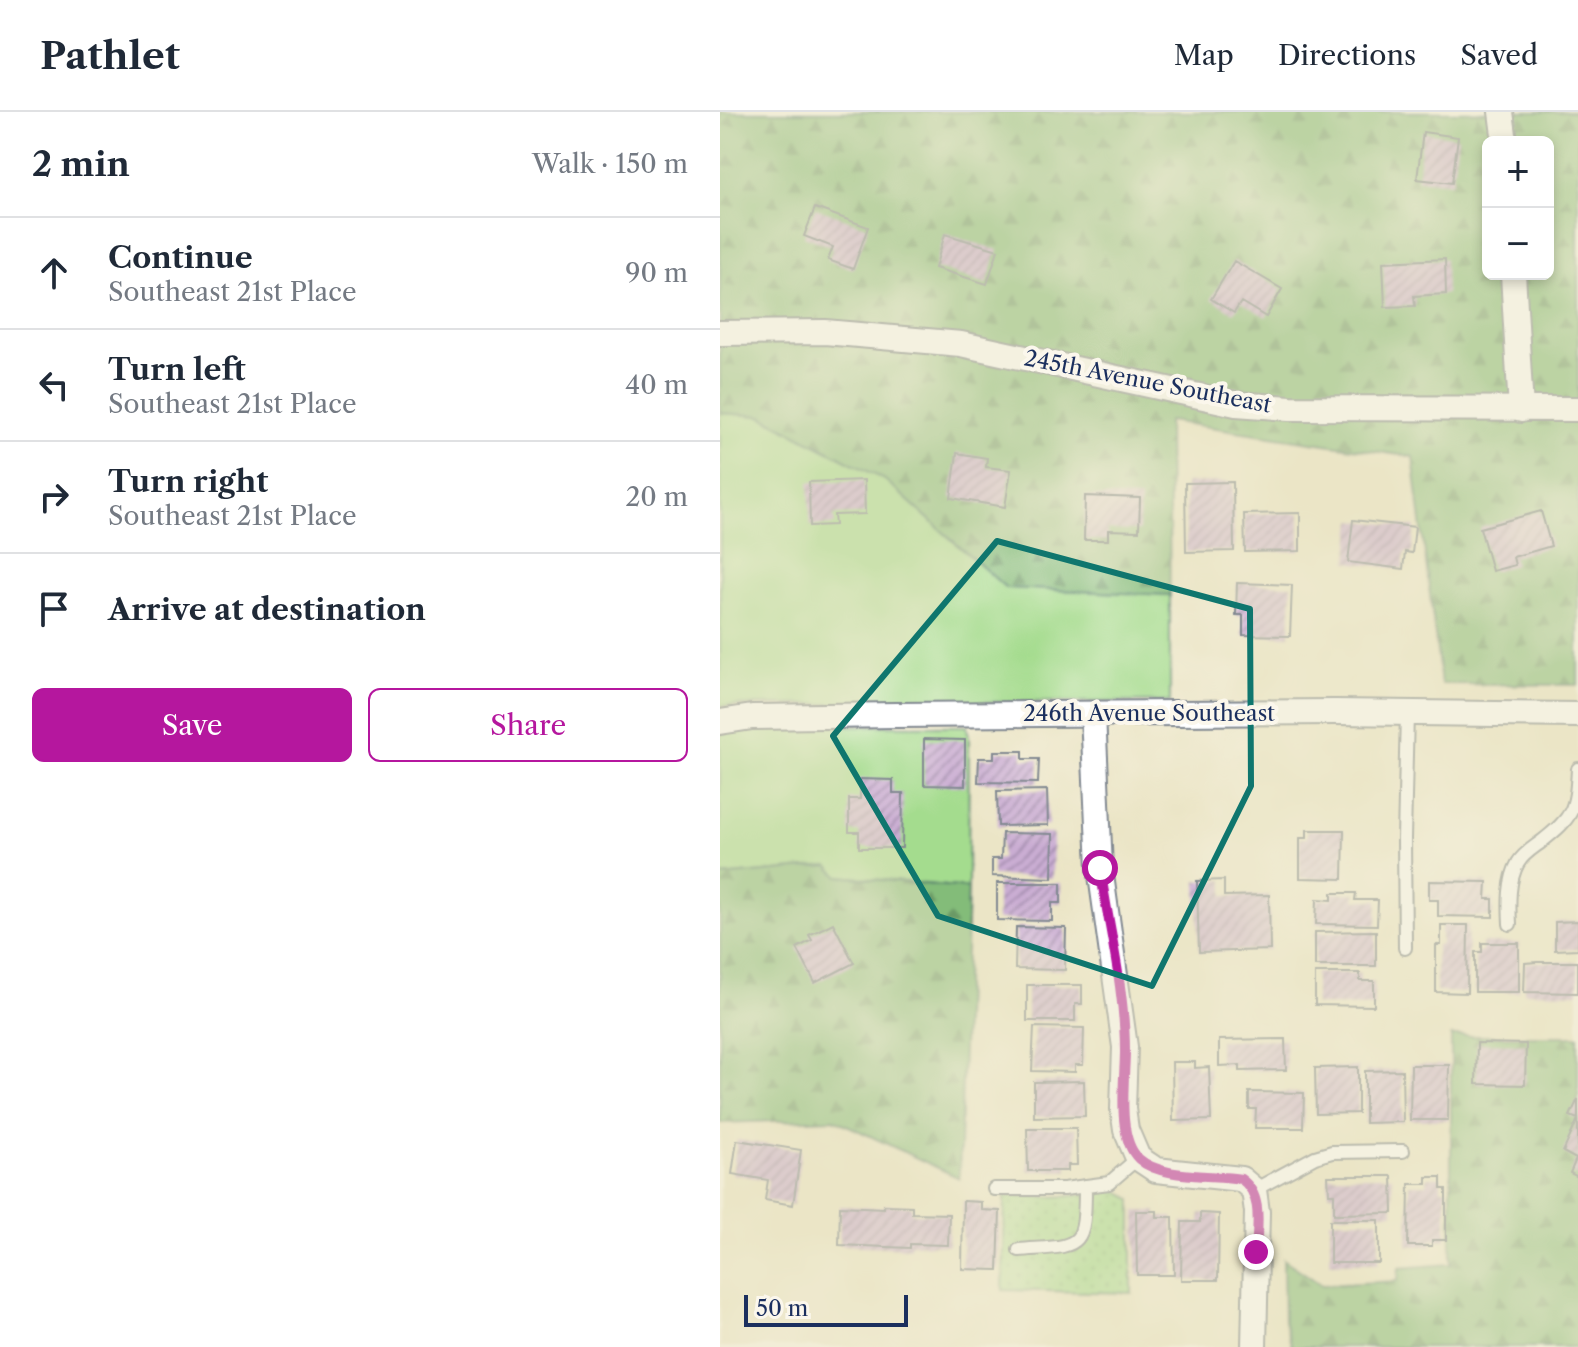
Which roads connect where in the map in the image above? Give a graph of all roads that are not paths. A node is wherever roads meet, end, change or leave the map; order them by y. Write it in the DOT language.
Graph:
graph roads {
  1 [pos="1501,112"];
  2 [pos="1504,136"];
  3 [pos="1513,280"];
  4 [pos="720,333"];
  5 [pos="1578,409"];
  6 [pos="1521,410"];
  7 [pos="1407,713"];
  8 [pos="1093,714"];
  9 [pos="1578,718"];
  10 [pos="720,722"];
  11 [pos="1578,769"];
  12 [pos="1510,924"];
  13 [pos="1405,948"];
  14 [pos="1403,1151"];
  15 [pos="1138,1158"];
  16 [pos="1085,1186"];
  17 [pos="994,1189"];
  18 [pos="1254,1190"];
  19 [pos="1019,1250"];
  20 [pos="1254,1347"];
  1 -- 2 [label="street"];
  3 -- 6 [label="street"];
  4 -- 6 [label="street, 245th Avenue Southeast"];
  5 -- 6 [label="street, 245th Avenue Southeast"];
  7 -- 8 [label="street, 246th Avenue Southeast"];
  7 -- 9 [label="street, 246th Avenue Southeast"];
  7 -- 13 [label="lane"];
  8 -- 10 [label="street, 246th Avenue Southeast"];
  8 -- 15 [label="street"];
  11 -- 12 [label="lane"];
  14 -- 18 [label="lane"];
  15 -- 16 [label="lane"];
  15 -- 18 [label="street"];
  16 -- 17 [label="lane"];
  16 -- 19 [label="lane"];
  18 -- 20 [label="street"];
}
